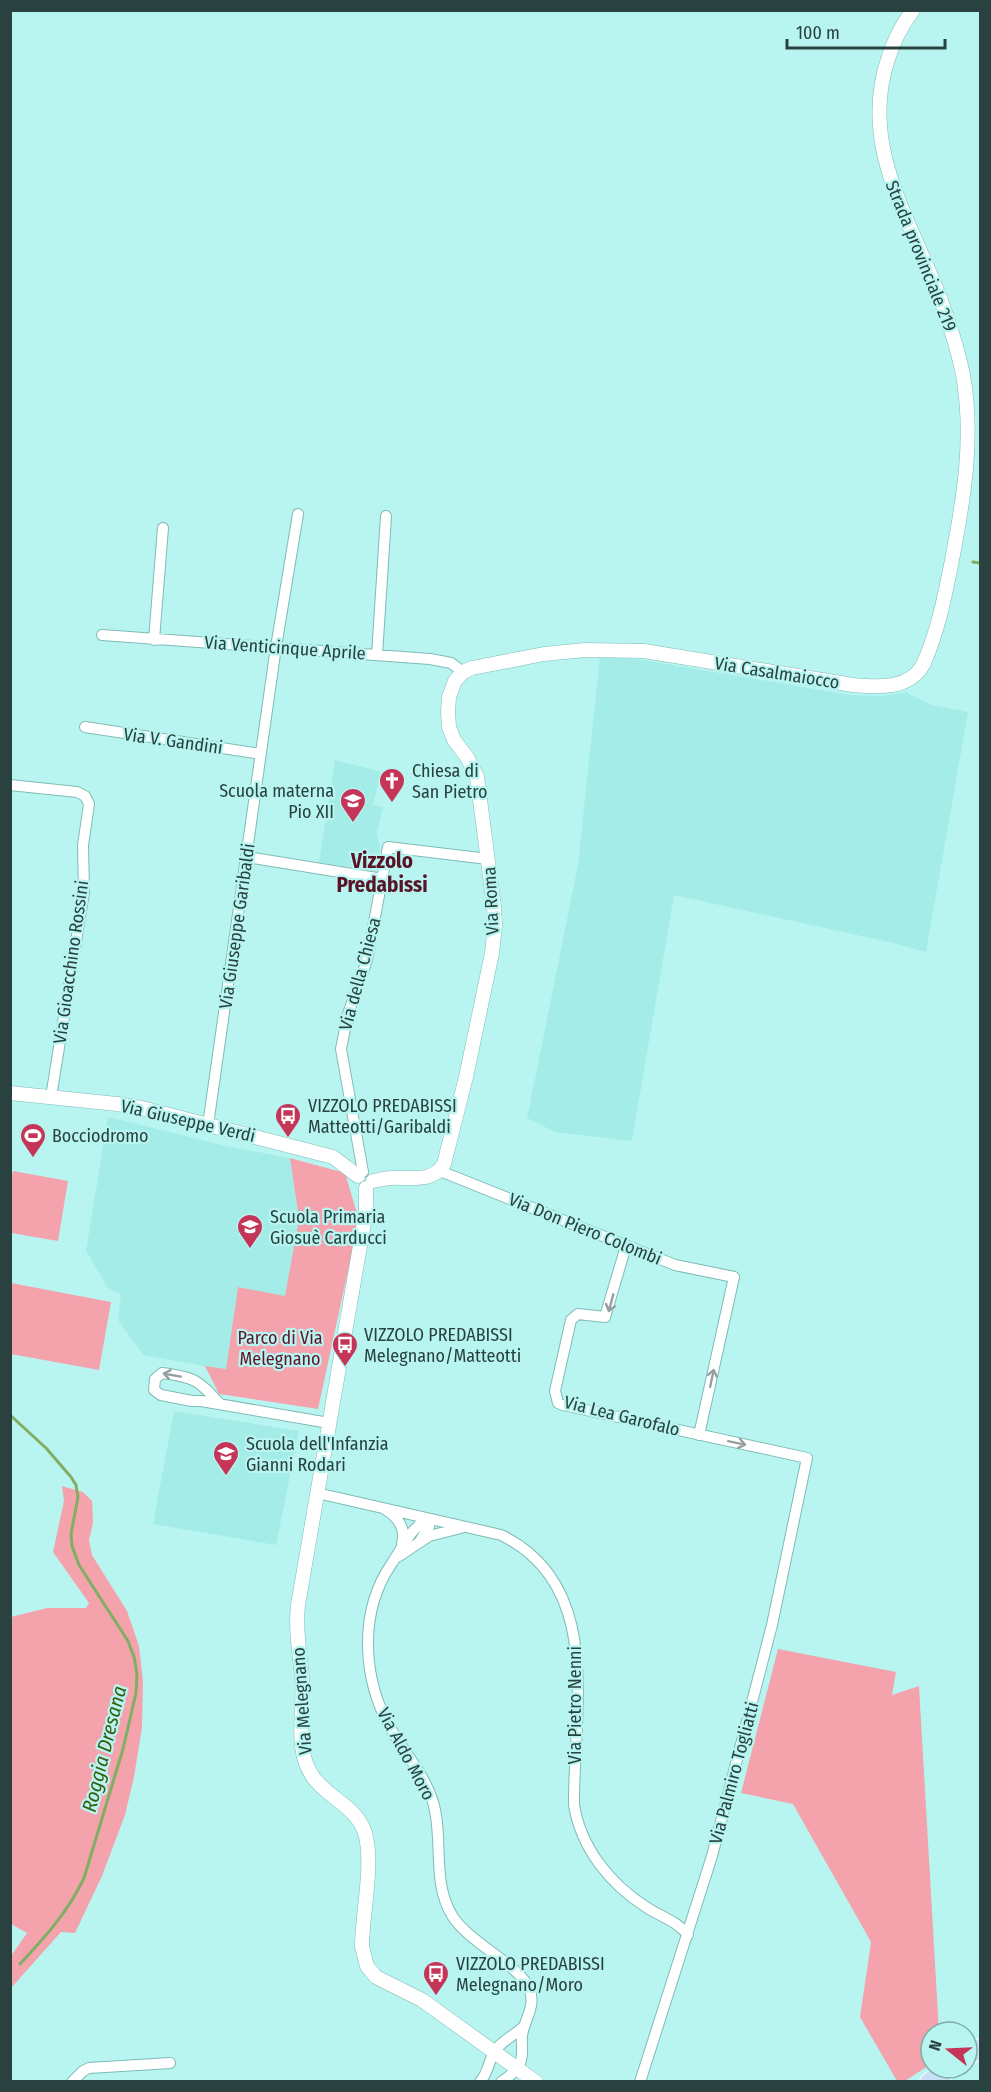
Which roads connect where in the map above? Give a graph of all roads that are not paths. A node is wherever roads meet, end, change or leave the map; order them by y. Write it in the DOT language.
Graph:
graph roads {
  1 [pos="913,10"];
  2 [pos="962,508"];
  3 [pos="298,514"];
  4 [pos="386,516"];
  5 [pos="163,528"];
  6 [pos="102,635"];
  7 [pos="154,640"];
  8 [pos="276,648"];
  9 [pos="377,655"];
  10 [pos="464,672"];
  11 [pos="85,727"];
  12 [pos="261,754"];
  13 [pos="10,785"];
  14 [pos="247,857"];
  15 [pos="488,860"];
  16 [pos="383,879"];
  17 [pos="10,1093"];
  18 [pos="51,1097"];
  19 [pos="208,1125"];
  20 [pos="440,1171"];
  21 [pos="365,1179"];
  22 [pos="626,1246"];
  23 [pos="220,1404"];
  24 [pos="329,1424"];
  25 [pos="699,1435"];
  26 [pos="807,1458"];
  27 [pos="317,1493"];
  28 [pos="383,1509"];
  29 [pos="430,1519"];
  30 [pos="469,1527"];
  31 [pos="420,1541"];
  32 [pos="401,1548"];
  33 [pos="393,1562"];
  34 [pos="688,1935"];
  35 [pos="527,2022"];
  36 [pos="494,2052"];
  37 [pos="170,2063"];
  38 [pos="517,2068"];
  39 [pos="72,2082"];
  40 [pos="480,2082"];
  41 [pos="501,2082"];
  42 [pos="536,2082"];
  43 [pos="640,2082"];
  1 -- 2 [label="street, Strada provinciale 219"];
  2 -- 10 [label="street, Via Casalmaiocco"];
  3 -- 8 [label="street, Via Giuseppe Garibaldi"];
  4 -- 9 [label="street"];
  5 -- 7 [label="street"];
  6 -- 7 [label="street, Via Venticinque Aprile"];
  7 -- 8 [label="street, Via Venticinque Aprile"];
  8 -- 9 [label="street, Via Venticinque Aprile"];
  8 -- 12 [label="street, Via Giuseppe Garibaldi"];
  9 -- 10 [label="street, Via Venticinque Aprile"];
  10 -- 15 [label="street, Via Roma"];
  11 -- 12 [label="street, Via V. Gandini"];
  12 -- 14 [label="street, Via Giuseppe Garibaldi"];
  13 -- 18 [label="street, Via Gioacchino Rossini"];
  14 -- 16 [label="street"];
  14 -- 19 [label="street, Via Giuseppe Garibaldi"];
  15 -- 16 [label="street, Via della Chiesa"];
  15 -- 20 [label="street, Via Roma"];
  16 -- 21 [label="street, Via della Chiesa"];
  17 -- 18 [label="street, Via Giuseppe Verdi"];
  18 -- 19 [label="street, Via Giuseppe Verdi"];
  19 -- 21 [label="street, Via Giuseppe Verdi"];
  20 -- 21 [label="street"];
  20 -- 22 [label="street, Via Don Piero Colombi"];
  21 -- 24 [label="street, Via Melegnano"];
  25 -- 22 [label="street, Via Don Piero Colombi, one-way"];
  22 -- 25 [label="street, Via Lea Garofalo, one-way"];
  23 -- 23 [label="street, one-way"];
  23 -- 24 [label="street"];
  24 -- 27 [label="street, Via Melegnano"];
  25 -- 26 [label="street, Via Lea Garofalo, one-way"];
  26 -- 34 [label="street, Via Palmiro Togliatti"];
  27 -- 28 [label="street, Via Pietro Nenni"];
  27 -- 36 [label="street, Via Melegnano"];
  28 -- 29 [label="street, Via Pietro Nenni"];
  28 -- 32 [label="street"];
  29 -- 30 [label="street, Via Pietro Nenni"];
  29 -- 31 [label="street, Via Aldo Moro"];
  29 -- 32 [label="street, Via Aldo Moro"];
  30 -- 31 [label="street, Via Aldo Moro"];
  30 -- 34 [label="street, Via Pietro Nenni"];
  31 -- 33 [label="street, Via Aldo Moro"];
  32 -- 33 [label="street, Via Aldo Moro"];
  33 -- 35 [label="street, Via Aldo Moro"];
  34 -- 43 [label="street, Via Palmiro Togliatti"];
  35 -- 36 [label="street"];
  35 -- 38 [label="street, Via Aldo Moro"];
  36 -- 38 [label="street, Via Melegnano"];
  36 -- 40 [label="street"];
  37 -- 39 [label="street"];
  38 -- 41 [label="street"];
  38 -- 42 [label="street, Via Melegnano"];
}
